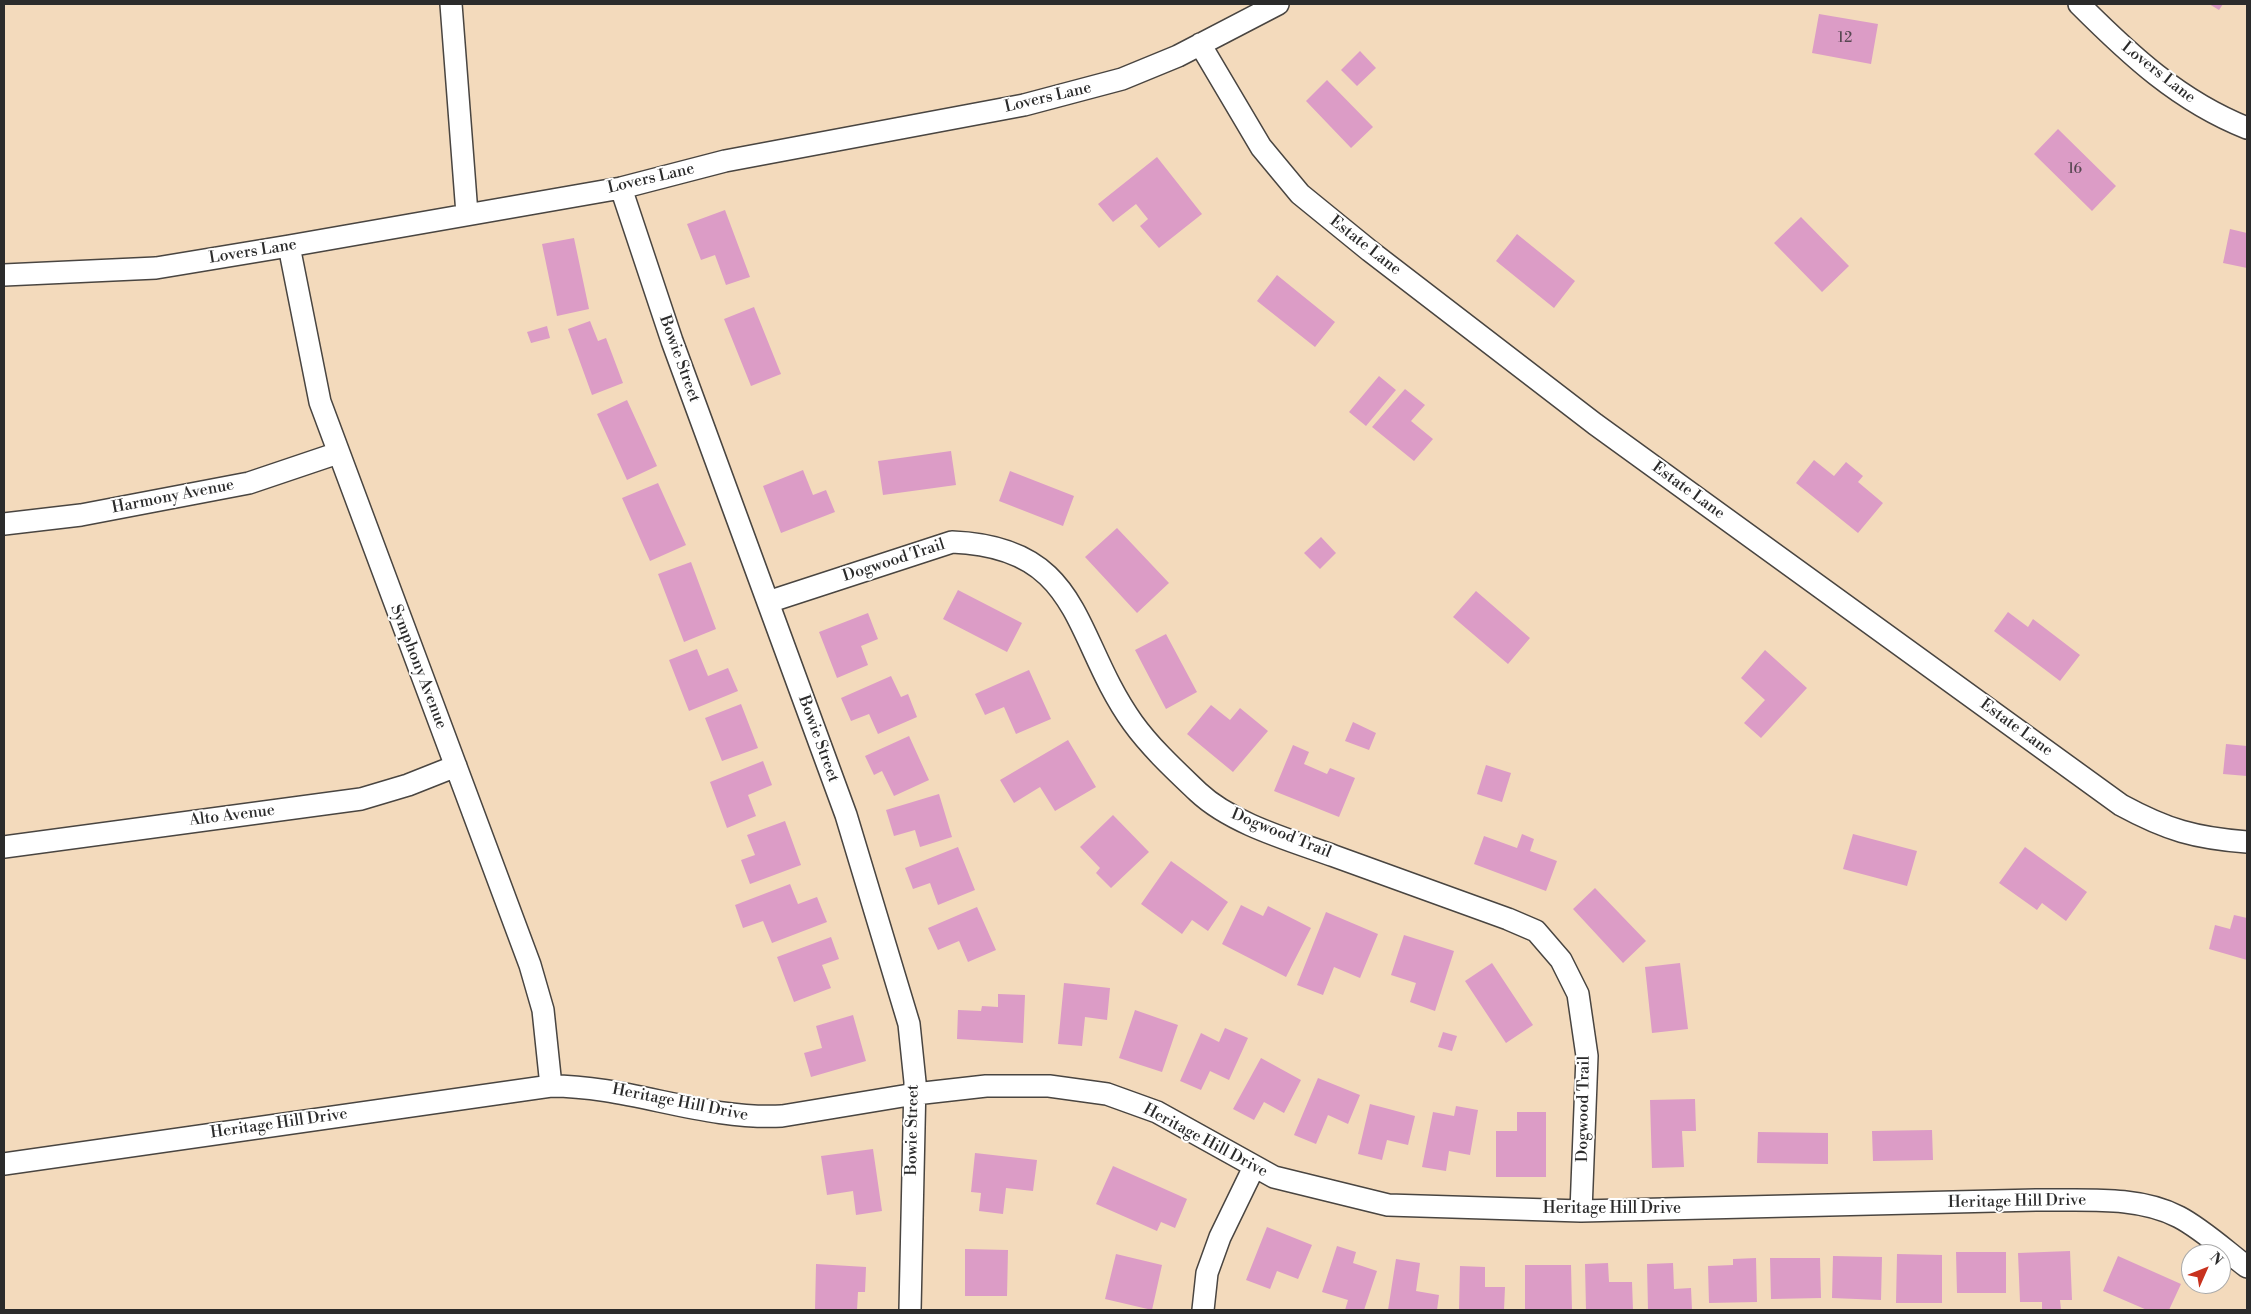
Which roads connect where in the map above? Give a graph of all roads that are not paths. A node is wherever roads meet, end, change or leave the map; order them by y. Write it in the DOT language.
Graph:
graph roads {
  1 [pos="451,4"];
  2 [pos="1278,4"];
  3 [pos="2079,4"];
  4 [pos="1200,44"];
  5 [pos="2247,128"];
  6 [pos="621,188"];
  7 [pos="467,214"];
  8 [pos="289,246"];
  9 [pos="4,276"];
  10 [pos="338,453"];
  11 [pos="4,524"];
  12 [pos="768,602"];
  13 [pos="456,766"];
  14 [pos="2247,842"];
  15 [pos="4,847"];
  16 [pos="550,1086"];
  17 [pos="915,1094"];
  18 [pos="4,1164"];
  19 [pos="1254,1167"];
  20 [pos="1581,1211"];
  21 [pos="2247,1267"];
  22 [pos="910,1310"];
  23 [pos="1203,1310"];
  1 -- 7 [label="street"];
  2 -- 4 [label="street, Lovers Lane"];
  3 -- 5 [label="street, Lovers Lane"];
  4 -- 6 [label="street, Lovers Lane"];
  4 -- 14 [label="street, Estate Lane"];
  6 -- 7 [label="street, Lovers Lane"];
  6 -- 12 [label="street, Bowie Street"];
  7 -- 8 [label="street, Lovers Lane"];
  8 -- 9 [label="street, Lovers Lane"];
  8 -- 10 [label="street, Symphony Avenue"];
  10 -- 11 [label="street, Harmony Avenue"];
  10 -- 13 [label="street, Symphony Avenue"];
  12 -- 17 [label="street, Bowie Street"];
  12 -- 20 [label="street, Dogwood Trail"];
  13 -- 15 [label="street, Alto Avenue"];
  13 -- 16 [label="street, Symphony Avenue"];
  16 -- 17 [label="street, Heritage Hill Drive"];
  16 -- 18 [label="street, Heritage Hill Drive"];
  17 -- 19 [label="street, Heritage Hill Drive"];
  17 -- 22 [label="street, Bowie Street"];
  19 -- 20 [label="street, Heritage Hill Drive"];
  19 -- 23 [label="street"];
  20 -- 21 [label="street, Heritage Hill Drive"];
}
